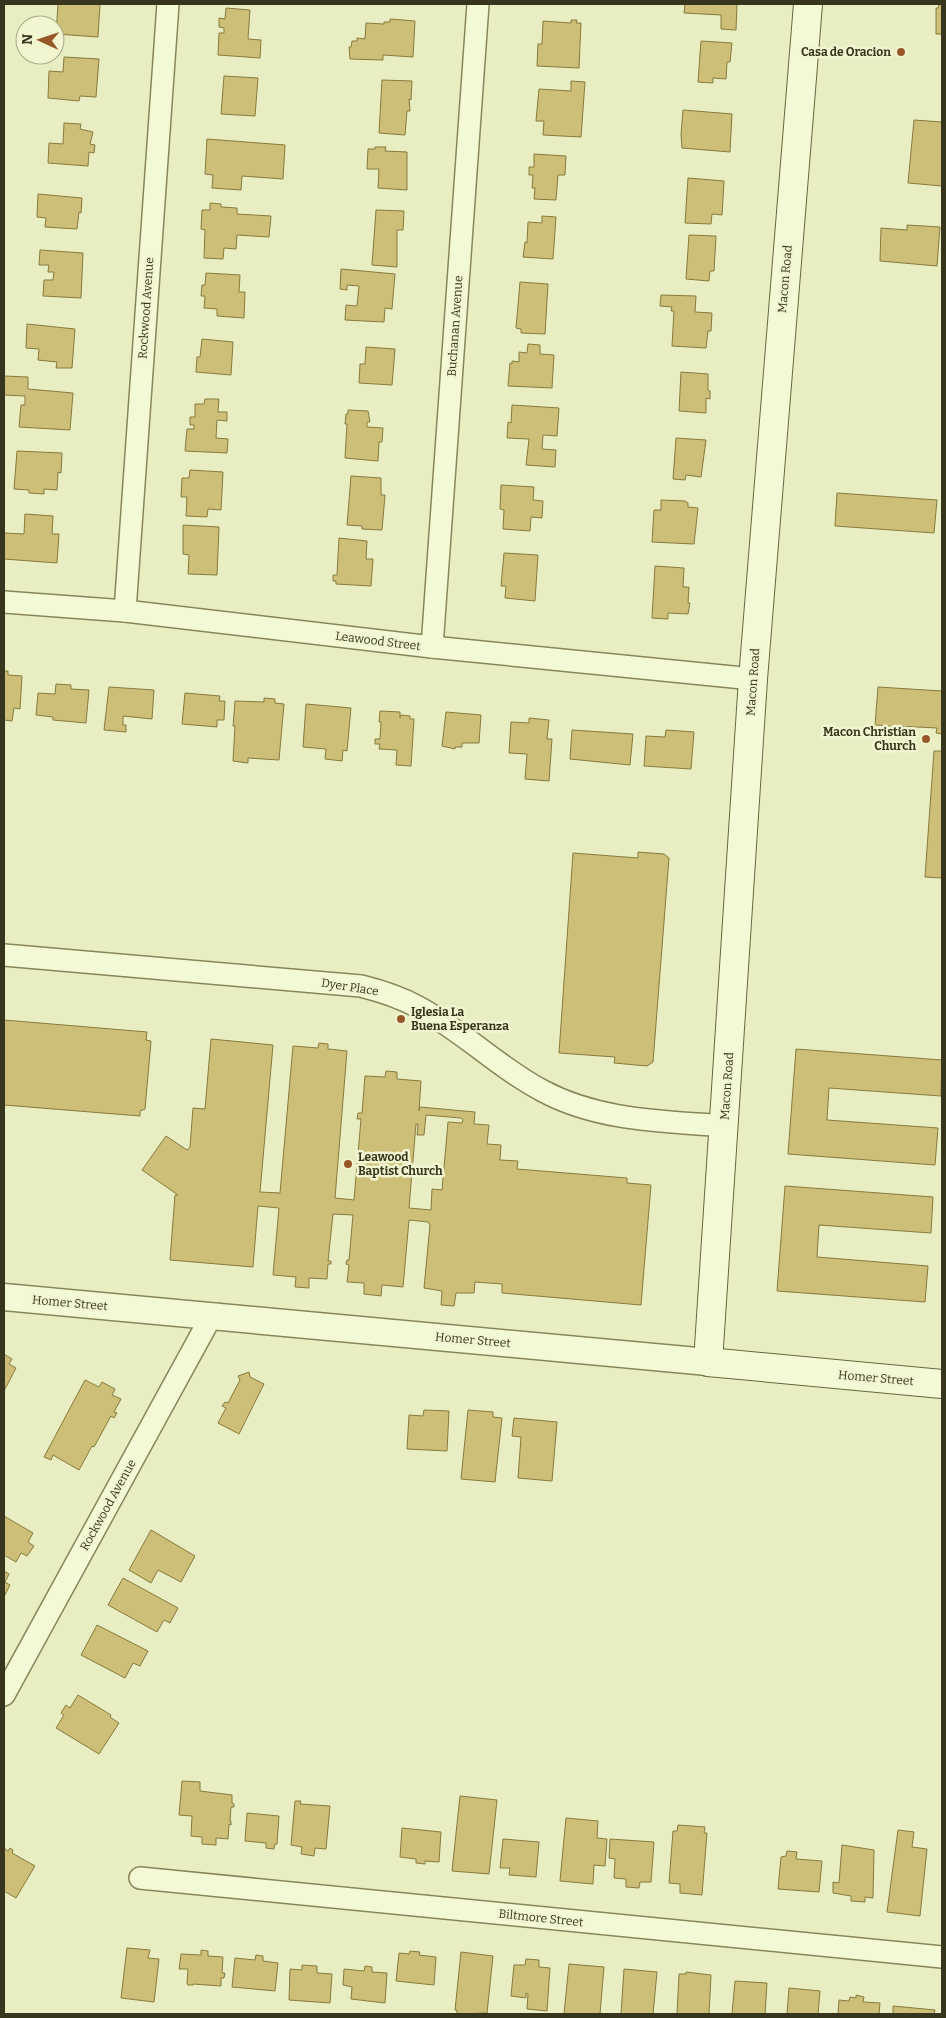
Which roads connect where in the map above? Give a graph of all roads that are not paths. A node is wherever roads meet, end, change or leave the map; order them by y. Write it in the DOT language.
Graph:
graph roads {
  1 [pos="168,4"];
  2 [pos="478,4"];
  3 [pos="808,4"];
  4 [pos="4,602"];
  5 [pos="125,611"];
  6 [pos="432,647"];
  7 [pos="753,679"];
  8 [pos="4,955"];
  9 [pos="724,1126"];
  10 [pos="4,1297"];
  11 [pos="212,1315"];
  12 [pos="708,1362"];
  13 [pos="942,1384"];
  14 [pos="4,1695"];
  15 [pos="140,1878"];
  16 [pos="942,1957"];
  1 -- 5 [label="street, Rockwood Avenue"];
  2 -- 6 [label="street, Buchanan Avenue"];
  3 -- 7 [label="main road, Macon Road"];
  4 -- 5 [label="street, Leawood Street"];
  5 -- 6 [label="street, Leawood Street"];
  6 -- 7 [label="street, Leawood Street"];
  7 -- 9 [label="main road, Macon Road"];
  8 -- 9 [label="street, Dyer Place"];
  9 -- 12 [label="main road, Macon Road"];
  10 -- 11 [label="street, Homer Street"];
  11 -- 12 [label="street, Homer Street"];
  11 -- 14 [label="street, Rockwood Avenue"];
  12 -- 13 [label="main road, Homer Street"];
  15 -- 16 [label="street, Biltmore Street"];
}
